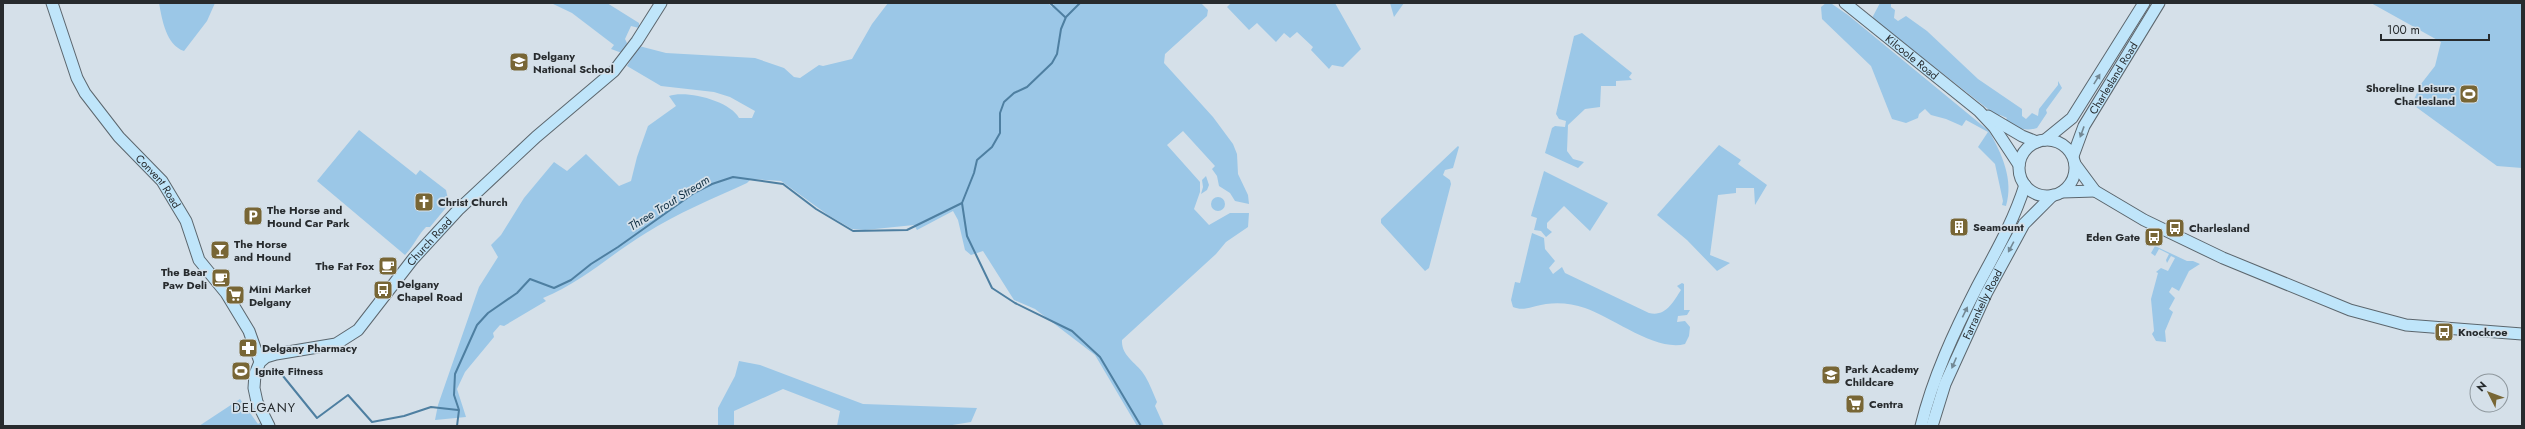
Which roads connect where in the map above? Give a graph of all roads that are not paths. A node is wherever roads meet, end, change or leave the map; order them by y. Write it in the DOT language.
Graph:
graph roads {
  1 [pos="52,3"];
  2 [pos="661,3"];
  3 [pos="1844,3"];
  4 [pos="2144,3"];
  5 [pos="2159,3"];
  6 [pos="1979,111"];
  7 [pos="2041,141"];
  8 [pos="2074,160"];
  9 [pos="2019,165"];
  10 [pos="2025,185"];
  11 [pos="2095,192"];
  12 [pos="2057,194"];
  13 [pos="2522,334"];
  14 [pos="260,362"];
  15 [pos="268,426"];
  16 [pos="1921,426"];
  17 [pos="1932,426"];
  1 -- 14 [label="main road, Convent Road"];
  2 -- 14 [label="main road, Church Road"];
  3 -- 6 [label="main road, Kilcoole Road"];
  7 -- 4 [label="main road, Charlesland Road, one-way"];
  5 -- 8 [label="main road, Charlesland Road, one-way"];
  6 -- 7 [label="main road"];
  6 -- 9 [label="main road"];
  7 -- 8 [label="main road"];
  7 -- 9 [label="main road"];
  8 -- 11 [label="main road"];
  8 -- 12 [label="main road"];
  9 -- 10 [label="main road"];
  10 -- 12 [label="main road"];
  16 -- 10 [label="main road, Farrankelly Road, one-way"];
  11 -- 12 [label="main road"];
  11 -- 13 [label="main road"];
  12 -- 17 [label="main road, Farrankelly Road, one-way"];
  14 -- 15 [label="main road"];
}
